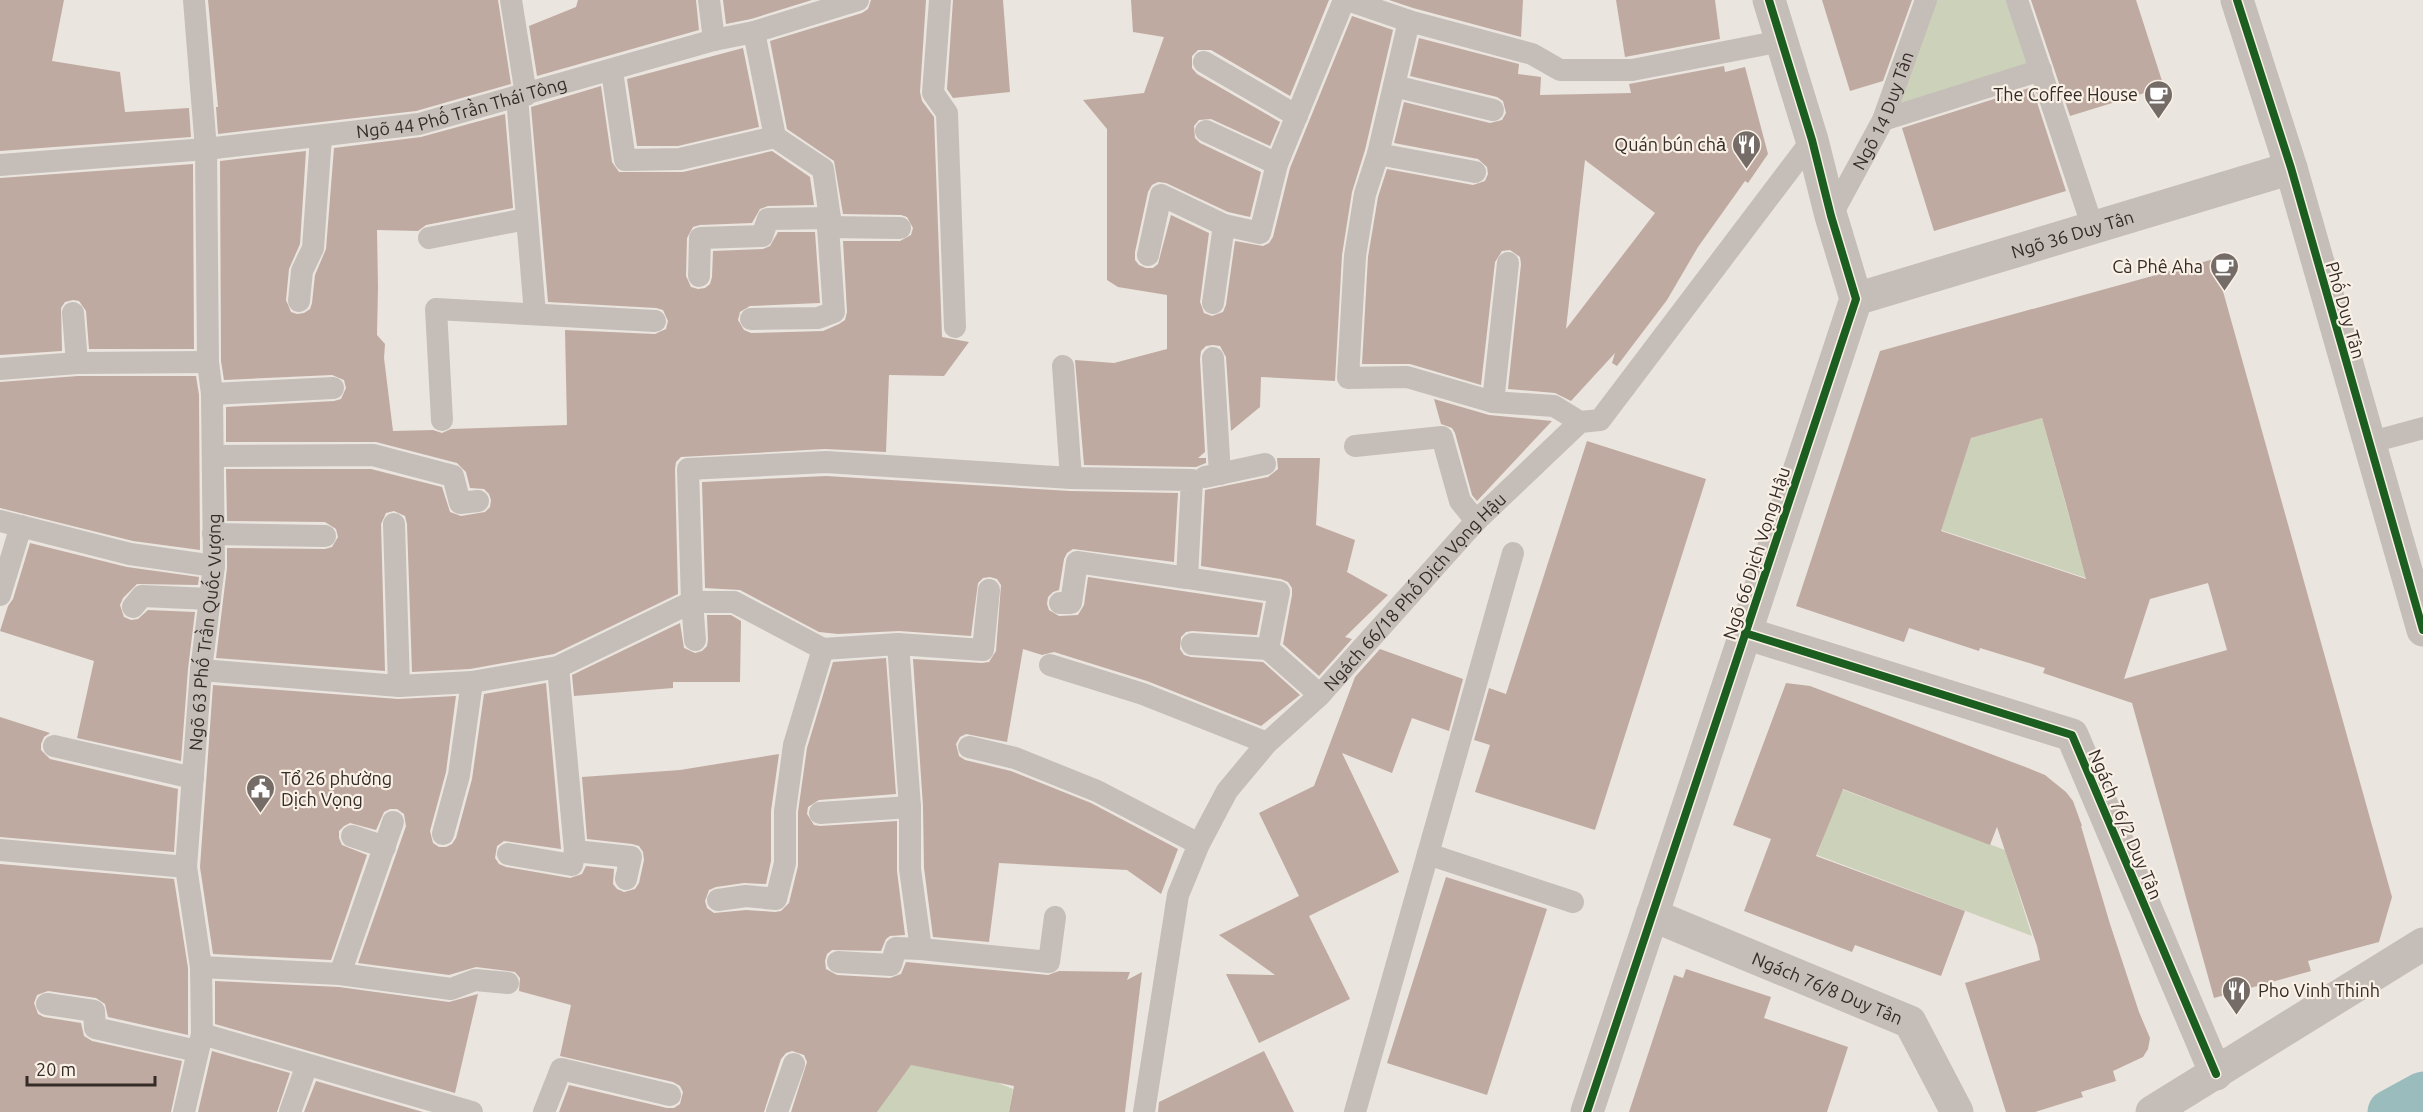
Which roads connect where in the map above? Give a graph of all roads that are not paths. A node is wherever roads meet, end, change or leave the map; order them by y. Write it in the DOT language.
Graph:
graph roads {
  1 [pos="194,0"];
  2 [pos="511,0"];
  3 [pos="709,0"];
  4 [pos="940,0"];
  5 [pos="1346,0"];
  6 [pos="1769,0"];
  7 [pos="1926,0"];
  8 [pos="2017,0"];
  9 [pos="2237,0"];
  10 [pos="849,2"];
  11 [pos="1409,21"];
  12 [pos="754,32"];
  13 [pos="714,40"];
  14 [pos="1781,41"];
  15 [pos="1204,62"];
  16 [pos="2041,70"];
  17 [pos="612,71"];
  18 [pos="1394,86"];
  19 [pos="521,96"];
  20 [pos="1493,110"];
  21 [pos="1297,116"];
  22 [pos="1883,120"];
  23 [pos="1206,131"];
  24 [pos="321,137"];
  25 [pos="775,137"];
  26 [pos="1812,140"];
  27 [pos="206,149"];
  28 [pos="1378,154"];
  29 [pos="0,165"];
  30 [pos="1277,165"];
  31 [pos="2291,168"];
  32 [pos="1475,172"];
  33 [pos="1831,216"];
  34 [pos="526,219"];
  35 [pos="829,222"];
  36 [pos="1224,225"];
  37 [pos="900,228"];
  38 [pos="2093,228"];
  39 [pos="429,238"];
  40 [pos="1148,255"];
  41 [pos="1508,263"];
  42 [pos="699,276"];
  43 [pos="1856,299"];
  44 [pos="299,301"];
  45 [pos="1214,303"];
  46 [pos="73,313"];
  47 [pos="535,314"];
  48 [pos="751,319"];
  49 [pos="655,321"];
  50 [pos="955,327"];
  51 [pos="1213,358"];
  52 [pos="208,362"];
  53 [pos="77,363"];
  54 [pos="1063,366"];
  55 [pos="0,369"];
  56 [pos="333,388"];
  57 [pos="212,394"];
  58 [pos="1493,402"];
  59 [pos="442,420"];
  60 [pos="1580,422"];
  61 [pos="2423,428"];
  62 [pos="2368,443"];
  63 [pos="1355,446"];
  64 [pos="213,456"];
  65 [pos="1265,465"];
  66 [pos="1220,474"];
  67 [pos="1071,478"];
  68 [pos="1192,480"];
  69 [pos="478,501"];
  70 [pos="1476,521"];
  71 [pos="11,524"];
  72 [pos="394,524"];
  73 [pos="213,534"];
  74 [pos="325,536"];
  75 [pos="1513,553"];
  76 [pos="214,566"];
  77 [pos="1187,578"];
  78 [pos="989,590"];
  79 [pos="0,595"];
  80 [pos="210,599"];
  81 [pos="692,603"];
  82 [pos="1060,603"];
  83 [pos="133,607"];
  84 [pos="2423,630"];
  85 [pos="1745,633"];
  86 [pos="695,640"];
  87 [pos="898,644"];
  88 [pos="1192,644"];
  89 [pos="823,649"];
  90 [pos="1268,649"];
  91 [pos="1050,664"];
  92 [pos="558,667"];
  93 [pos="201,670"];
  94 [pos="472,682"];
  95 [pos="399,686"];
  96 [pos="1320,695"];
  97 [pos="1267,743"];
  98 [pos="54,746"];
  99 [pos="969,747"];
  100 [pos="193,778"];
  101 [pos="910,807"];
  102 [pos="820,813"];
  103 [pos="393,822"];
  104 [pos="443,834"];
  105 [pos="352,836"];
  106 [pos="1198,844"];
  107 [pos="385,847"];
  108 [pos="0,850"];
  109 [pos="575,851"];
  110 [pos="508,854"];
  111 [pos="1428,854"];
  112 [pos="186,867"];
  113 [pos="626,879"];
  114 [pos="718,900"];
  115 [pos="1573,902"];
  116 [pos="1652,915"];
  117 [pos="1055,917"];
  118 [pos="2423,944"];
  119 [pos="921,949"];
  120 [pos="838,962"];
  121 [pos="201,967"];
  122 [pos="340,974"];
  123 [pos="508,983"];
  124 [pos="47,1004"];
  125 [pos="199,1043"];
  126 [pos="794,1064"];
  127 [pos="307,1065"];
  128 [pos="2216,1074"];
  129 [pos="670,1095"];
  130 [pos="184,1112"];
  131 [pos="290,1112"];
  132 [pos="472,1112"];
  133 [pos="544,1112"];
  134 [pos="777,1112"];
  135 [pos="1143,1112"];
  136 [pos="1355,1112"];
  137 [pos="1587,1112"];
  138 [pos="1957,1112"];
  139 [pos="2152,1112"];
  1 -- 27 [label="lane"];
  2 -- 19 [label="lane"];
  3 -- 13 [label="lane"];
  4 -- 50 [label="lane"];
  5 -- 11 [label="lane"];
  5 -- 21 [label="lane"];
  6 -- 14 [label="street"];
  7 -- 22 [label="lane, Ngõ 14 Duy Tân"];
  8 -- 16 [label="lane"];
  9 -- 31 [label="street, Phố Duy Tân"];
  10 -- 12 [label="lane, Ngõ 44 Phố Trần Thái Tông"];
  11 -- 14 [label="lane"];
  11 -- 18 [label="lane"];
  12 -- 13 [label="lane, Ngõ 44 Phố Trần Thái Tông"];
  12 -- 25 [label="lane"];
  13 -- 17 [label="lane, Ngõ 44 Phố Trần Thái Tông"];
  14 -- 26 [label="street"];
  15 -- 21 [label="lane"];
  16 -- 22 [label="lane"];
  16 -- 38 [label="lane"];
  17 -- 19 [label="lane, Ngõ 44 Phố Trần Thái Tông"];
  17 -- 25 [label="lane"];
  18 -- 20 [label="lane"];
  18 -- 28 [label="lane"];
  19 -- 24 [label="lane, Ngõ 44 Phố Trần Thái Tông"];
  19 -- 34 [label="lane"];
  21 -- 30 [label="lane"];
  22 -- 33 [label="lane, Ngõ 14 Duy Tân"];
  23 -- 30 [label="lane"];
  24 -- 27 [label="lane, Ngõ 44 Phố Trần Thái Tông"];
  24 -- 44 [label="lane"];
  25 -- 35 [label="lane"];
  26 -- 33 [label="street"];
  26 -- 60 [label="lane, Ngách 66/18 Phố Dịch Vọng Hậu"];
  27 -- 29 [label="lane, Ngõ 44 Phố Trần Thái Tông"];
  27 -- 52 [label="lane, Ngõ 63 Phố Trần Quốc Vượng"];
  28 -- 32 [label="lane"];
  28 -- 58 [label="lane"];
  30 -- 36 [label="lane"];
  31 -- 38 [label="street, Ngõ 36 Duy Tân"];
  31 -- 62 [label="street, Phố Duy Tân"];
  33 -- 43 [label="street"];
  34 -- 39 [label="lane"];
  34 -- 47 [label="lane"];
  35 -- 37 [label="lane"];
  35 -- 42 [label="lane"];
  35 -- 48 [label="lane"];
  36 -- 40 [label="lane"];
  36 -- 45 [label="lane"];
  38 -- 43 [label="street, Ngõ 36 Duy Tân"];
  41 -- 58 [label="lane"];
  43 -- 85 [label="street, Ngõ 66 Dịch Vọng Hậu"];
  46 -- 53 [label="lane"];
  47 -- 49 [label="lane"];
  47 -- 59 [label="lane"];
  51 -- 66 [label="lane"];
  52 -- 53 [label="lane"];
  52 -- 57 [label="lane, Ngõ 63 Phố Trần Quốc Vượng"];
  53 -- 55 [label="lane"];
  54 -- 67 [label="lane"];
  56 -- 57 [label="lane"];
  57 -- 64 [label="lane, Ngõ 63 Phố Trần Quốc Vượng"];
  58 -- 60 [label="lane"];
  60 -- 70 [label="lane, Ngách 66/18 Phố Dịch Vọng Hậu"];
  61 -- 62 [label="lane"];
  62 -- 84 [label="street, Phố Duy Tân"];
  63 -- 70 [label="lane"];
  64 -- 69 [label="lane"];
  64 -- 73 [label="lane, Ngõ 63 Phố Trần Quốc Vượng"];
  65 -- 66 [label="lane"];
  66 -- 68 [label="lane"];
  67 -- 68 [label="lane"];
  67 -- 81 [label="lane"];
  68 -- 77 [label="lane"];
  70 -- 96 [label="lane, Ngách 66/18 Phố Dịch Vọng Hậu"];
  71 -- 76 [label="lane"];
  71 -- 79 [label="lane"];
  72 -- 95 [label="lane"];
  73 -- 74 [label="lane"];
  73 -- 76 [label="lane, Ngõ 63 Phố Trần Quốc Vượng"];
  75 -- 111 [label="lane"];
  76 -- 80 [label="lane, Ngõ 63 Phố Trần Quốc Vượng"];
  77 -- 82 [label="lane"];
  77 -- 90 [label="lane"];
  78 -- 87 [label="lane"];
  80 -- 83 [label="lane"];
  80 -- 93 [label="lane, Ngõ 63 Phố Trần Quốc Vượng"];
  81 -- 86 [label="lane"];
  81 -- 89 [label="lane"];
  81 -- 92 [label="lane"];
  85 -- 116 [label="street, Ngõ 66 Dịch Vọng Hậu"];
  85 -- 128 [label="street, Ngách 76/2 Duy Tân"];
  87 -- 89 [label="lane"];
  87 -- 101 [label="lane"];
  88 -- 90 [label="lane"];
  89 -- 114 [label="lane"];
  90 -- 96 [label="lane"];
  91 -- 97 [label="lane"];
  92 -- 94 [label="lane"];
  92 -- 109 [label="lane"];
  93 -- 95 [label="lane"];
  93 -- 100 [label="lane, Ngõ 63 Phố Trần Quốc Vượng"];
  94 -- 95 [label="lane"];
  94 -- 104 [label="lane"];
  96 -- 97 [label="lane, Ngách 66/18 Phố Dịch Vọng Hậu"];
  97 -- 106 [label="lane, Ngách 66/18 Phố Dịch Vọng Hậu"];
  98 -- 100 [label="lane"];
  99 -- 106 [label="lane"];
  100 -- 112 [label="lane, Ngõ 63 Phố Trần Quốc Vượng"];
  101 -- 102 [label="lane"];
  101 -- 119 [label="lane"];
  103 -- 107 [label="lane"];
  105 -- 107 [label="lane"];
  106 -- 135 [label="lane, Ngách 66/18 Phố Dịch Vọng Hậu"];
  107 -- 122 [label="lane"];
  108 -- 112 [label="lane"];
  109 -- 110 [label="lane"];
  109 -- 113 [label="lane"];
  111 -- 115 [label="lane"];
  111 -- 136 [label="lane"];
  112 -- 121 [label="lane, Ngõ 63 Phố Trần Quốc Vượng"];
  116 -- 137 [label="street, Ngõ 66 Dịch Vọng Hậu"];
  116 -- 138 [label="street, Ngách 76/8 Duy Tân"];
  117 -- 119 [label="lane"];
  118 -- 128 [label="street"];
  119 -- 120 [label="lane"];
  121 -- 122 [label="lane"];
  121 -- 125 [label="lane, Ngõ 63 Phố Trần Quốc Vượng"];
  122 -- 123 [label="lane"];
  124 -- 125 [label="lane"];
  125 -- 127 [label="lane"];
  125 -- 130 [label="lane, Ngõ 63 Phố Trần Quốc Vượng"];
  126 -- 134 [label="lane"];
  127 -- 131 [label="lane"];
  127 -- 132 [label="lane"];
  128 -- 139 [label="street"];
  129 -- 133 [label="lane"];
}
